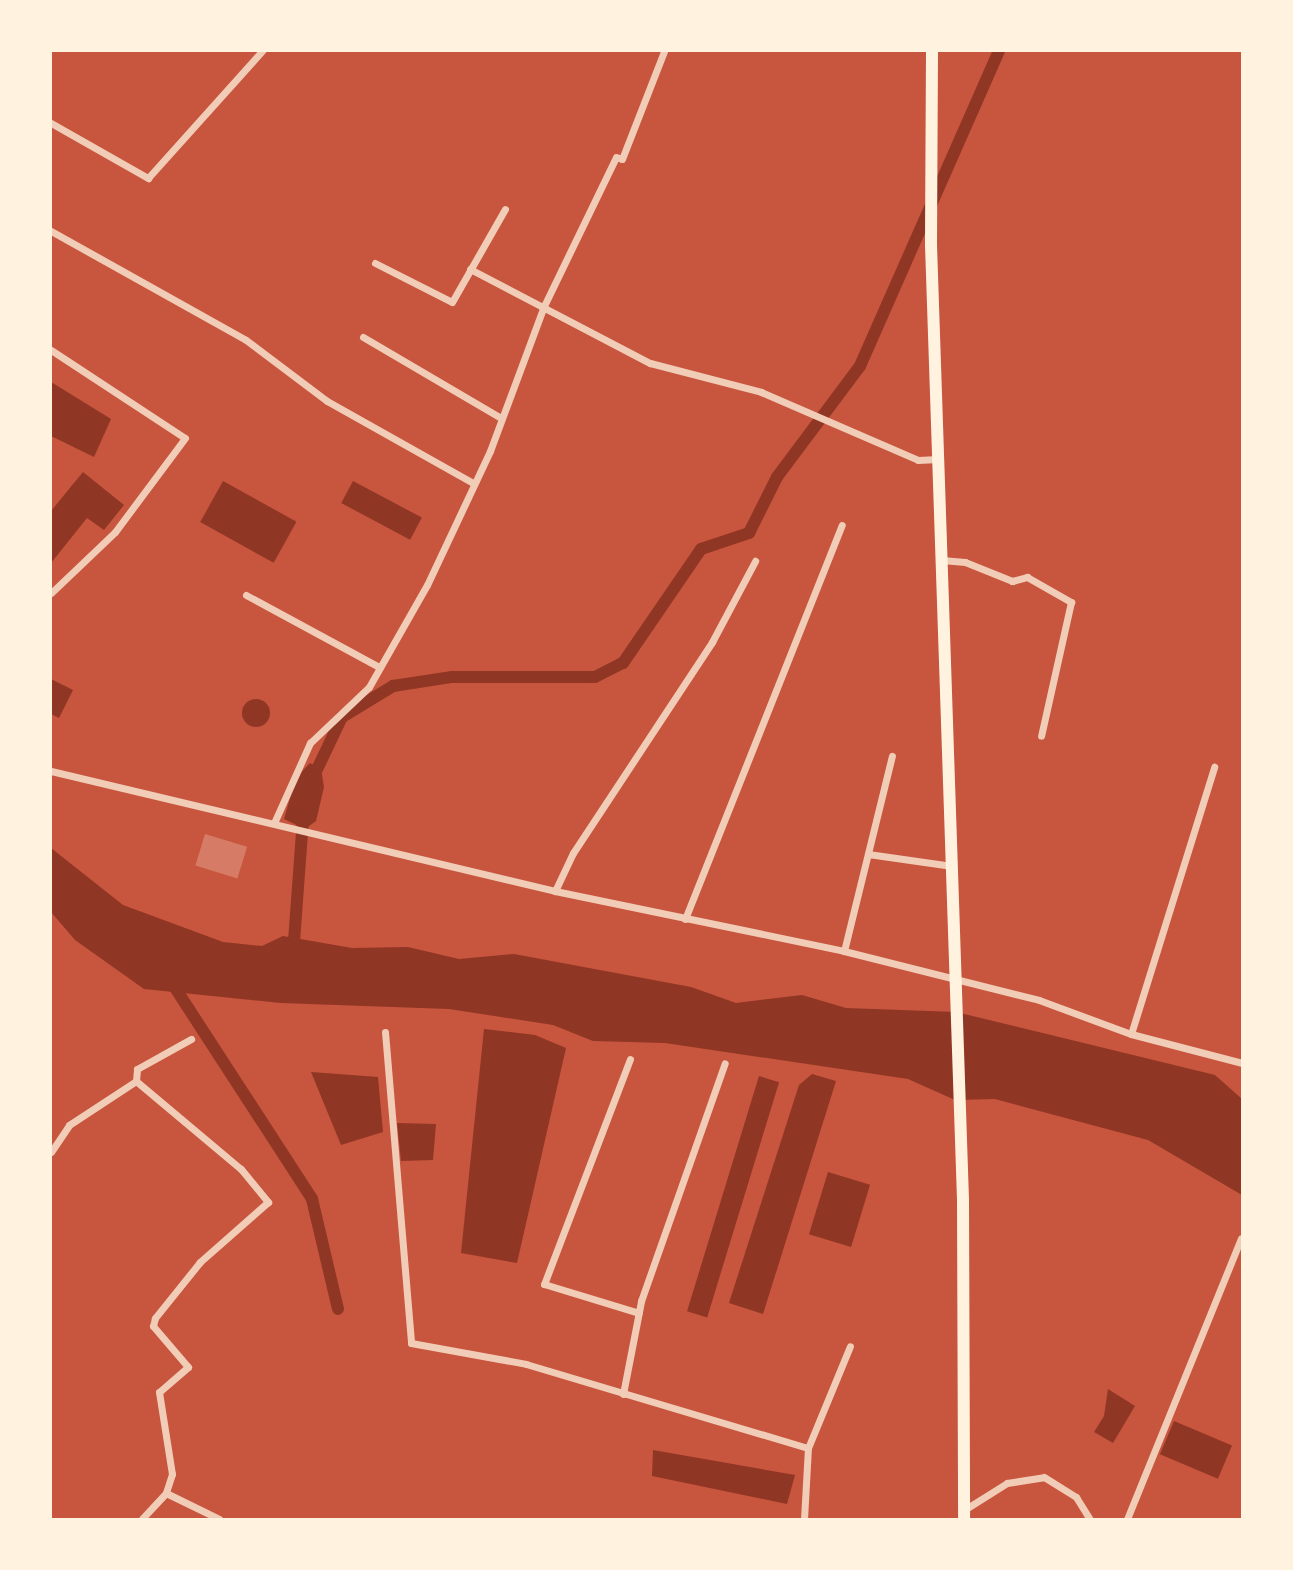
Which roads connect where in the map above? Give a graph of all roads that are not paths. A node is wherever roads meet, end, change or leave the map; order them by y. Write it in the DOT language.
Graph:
graph roads {
  1 [pos="262,51"];
  2 [pos="664,51"];
  3 [pos="932,51"];
  4 [pos="51,123"];
  5 [pos="505,209"];
  6 [pos="51,231"];
  7 [pos="375,263"];
  8 [pos="470,269"];
  9 [pos="544,306"];
  10 [pos="363,337"];
  11 [pos="51,350"];
  12 [pos="501,418"];
  13 [pos="943,459"];
  14 [pos="473,483"];
  15 [pos="842,525"];
  16 [pos="942,560"];
  17 [pos="755,561"];
  18 [pos="51,593"];
  19 [pos="246,596"];
  20 [pos="379,667"];
  21 [pos="1041,736"];
  22 [pos="892,756"];
  23 [pos="1214,767"];
  24 [pos="51,771"];
  25 [pos="274,823"];
  26 [pos="868,854"];
  27 [pos="952,866"];
  28 [pos="555,891"];
  29 [pos="685,919"];
  30 [pos="844,951"];
  31 [pos="953,978"];
  32 [pos="385,1032"];
  33 [pos="1131,1034"];
  34 [pos="191,1039"];
  35 [pos="630,1059"];
  36 [pos="725,1063"];
  37 [pos="1242,1063"];
  38 [pos="136,1081"];
  39 [pos="51,1152"];
  40 [pos="1241,1238"];
  41 [pos="639,1313"];
  42 [pos="850,1346"];
  43 [pos="622,1394"];
  44 [pos="808,1448"];
  45 [pos="166,1493"];
  46 [pos="964,1515"];
  47 [pos="142,1519"];
  48 [pos="219,1519"];
  49 [pos="804,1519"];
  50 [pos="1090,1519"];
  51 [pos="1127,1519"];
  1 -- 4 [label="street"];
  2 -- 9 [label="street"];
  3 -- 13 [label="main road"];
  5 -- 8 [label="street"];
  6 -- 14 [label="street"];
  7 -- 8 [label="street"];
  8 -- 9 [label="street"];
  9 -- 12 [label="street"];
  9 -- 13 [label="street"];
  10 -- 12 [label="street"];
  11 -- 18 [label="street"];
  12 -- 14 [label="street"];
  13 -- 16 [label="main road"];
  14 -- 20 [label="street"];
  15 -- 29 [label="street"];
  16 -- 21 [label="street"];
  16 -- 27 [label="main road"];
  17 -- 28 [label="street"];
  19 -- 20 [label="street"];
  20 -- 25 [label="street"];
  22 -- 26 [label="street"];
  23 -- 33 [label="street"];
  24 -- 25 [label="street"];
  25 -- 28 [label="street"];
  26 -- 27 [label="street"];
  26 -- 30 [label="street"];
  27 -- 31 [label="main road"];
  28 -- 29 [label="street"];
  29 -- 30 [label="street"];
  30 -- 31 [label="street"];
  31 -- 33 [label="street"];
  31 -- 46 [label="main road"];
  32 -- 43 [label="street"];
  33 -- 37 [label="street"];
  34 -- 38 [label="street"];
  35 -- 41 [label="street"];
  36 -- 41 [label="street"];
  38 -- 39 [label="street"];
  38 -- 45 [label="street"];
  40 -- 51 [label="street"];
  41 -- 43 [label="street"];
  42 -- 44 [label="street"];
  43 -- 44 [label="street"];
  44 -- 49 [label="street"];
  45 -- 47 [label="street"];
  45 -- 48 [label="street"];
  46 -- 50 [label="street"];
}
